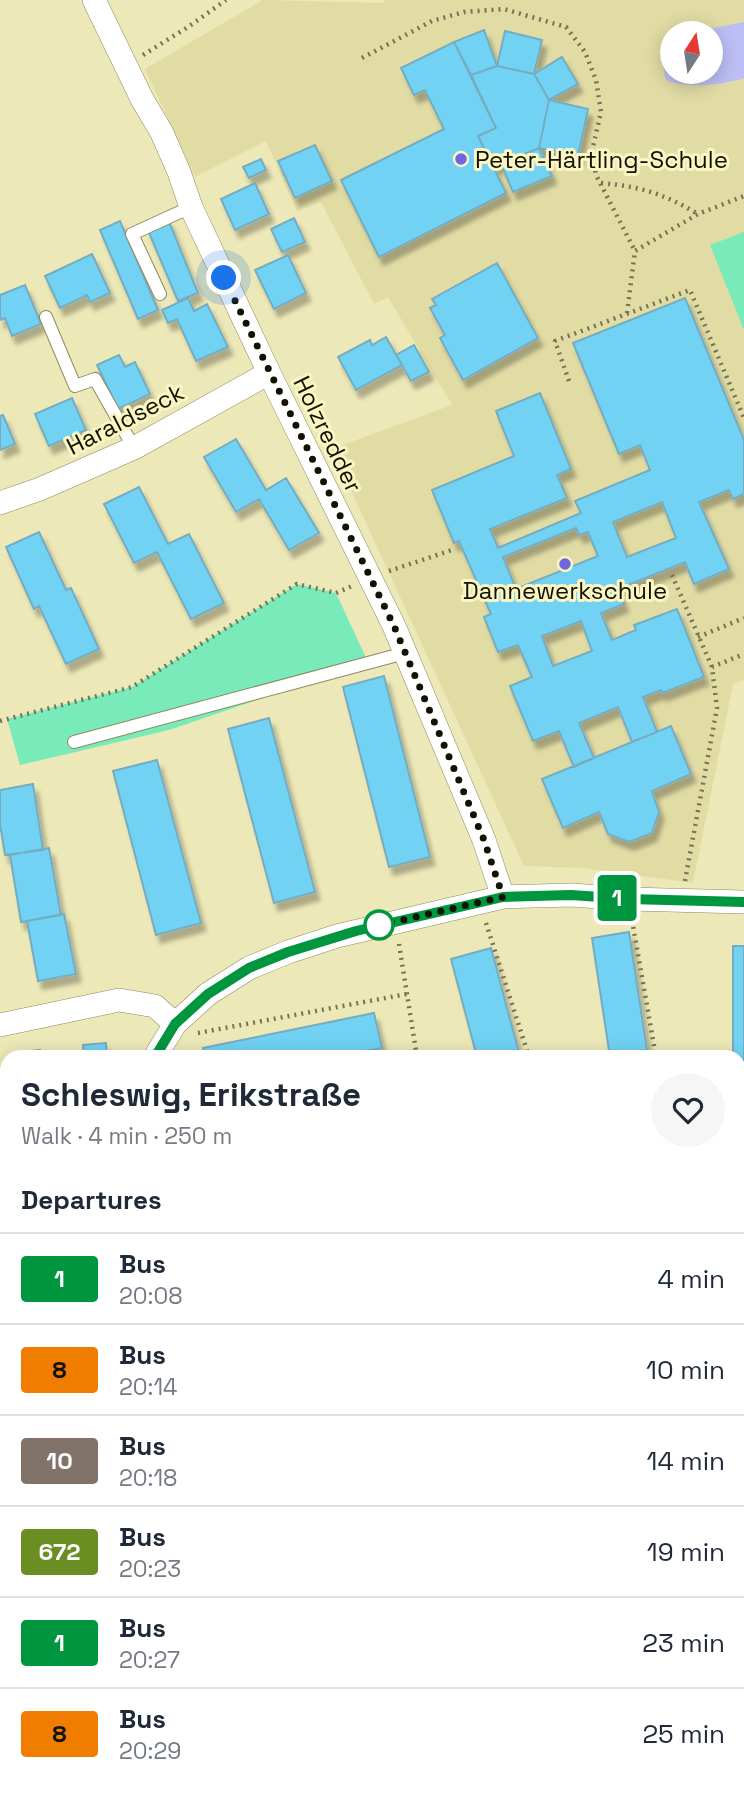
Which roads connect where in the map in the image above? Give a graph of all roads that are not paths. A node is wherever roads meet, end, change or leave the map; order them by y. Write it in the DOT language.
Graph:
graph roads {
  1 [pos="94,0"];
  2 [pos="191,207"];
  3 [pos="160,294"];
  4 [pos="46,317"];
  5 [pos="269,373"];
  6 [pos="134,448"];
  7 [pos="0,503"];
  8 [pos="405,653"];
  9 [pos="74,742"];
  10 [pos="503,897"];
  11 [pos="744,902"];
  12 [pos="175,1024"];
  13 [pos="0,1025"];
  14 [pos="159,1050"];
  1 -- 2 [label="street, Holzredder"];
  2 -- 3 [label="lane"];
  2 -- 5 [label="street, Holzredder"];
  4 -- 6 [label="lane"];
  5 -- 6 [label="street, Haraldseck"];
  5 -- 8 [label="street, Holzredder"];
  6 -- 7 [label="street, Haraldseck"];
  8 -- 9 [label="lane"];
  8 -- 10 [label="street, Holzredder"];
  10 -- 11 [label="street"];
  10 -- 12 [label="street"];
  12 -- 13 [label="street"];
  12 -- 14 [label="street"];
}
